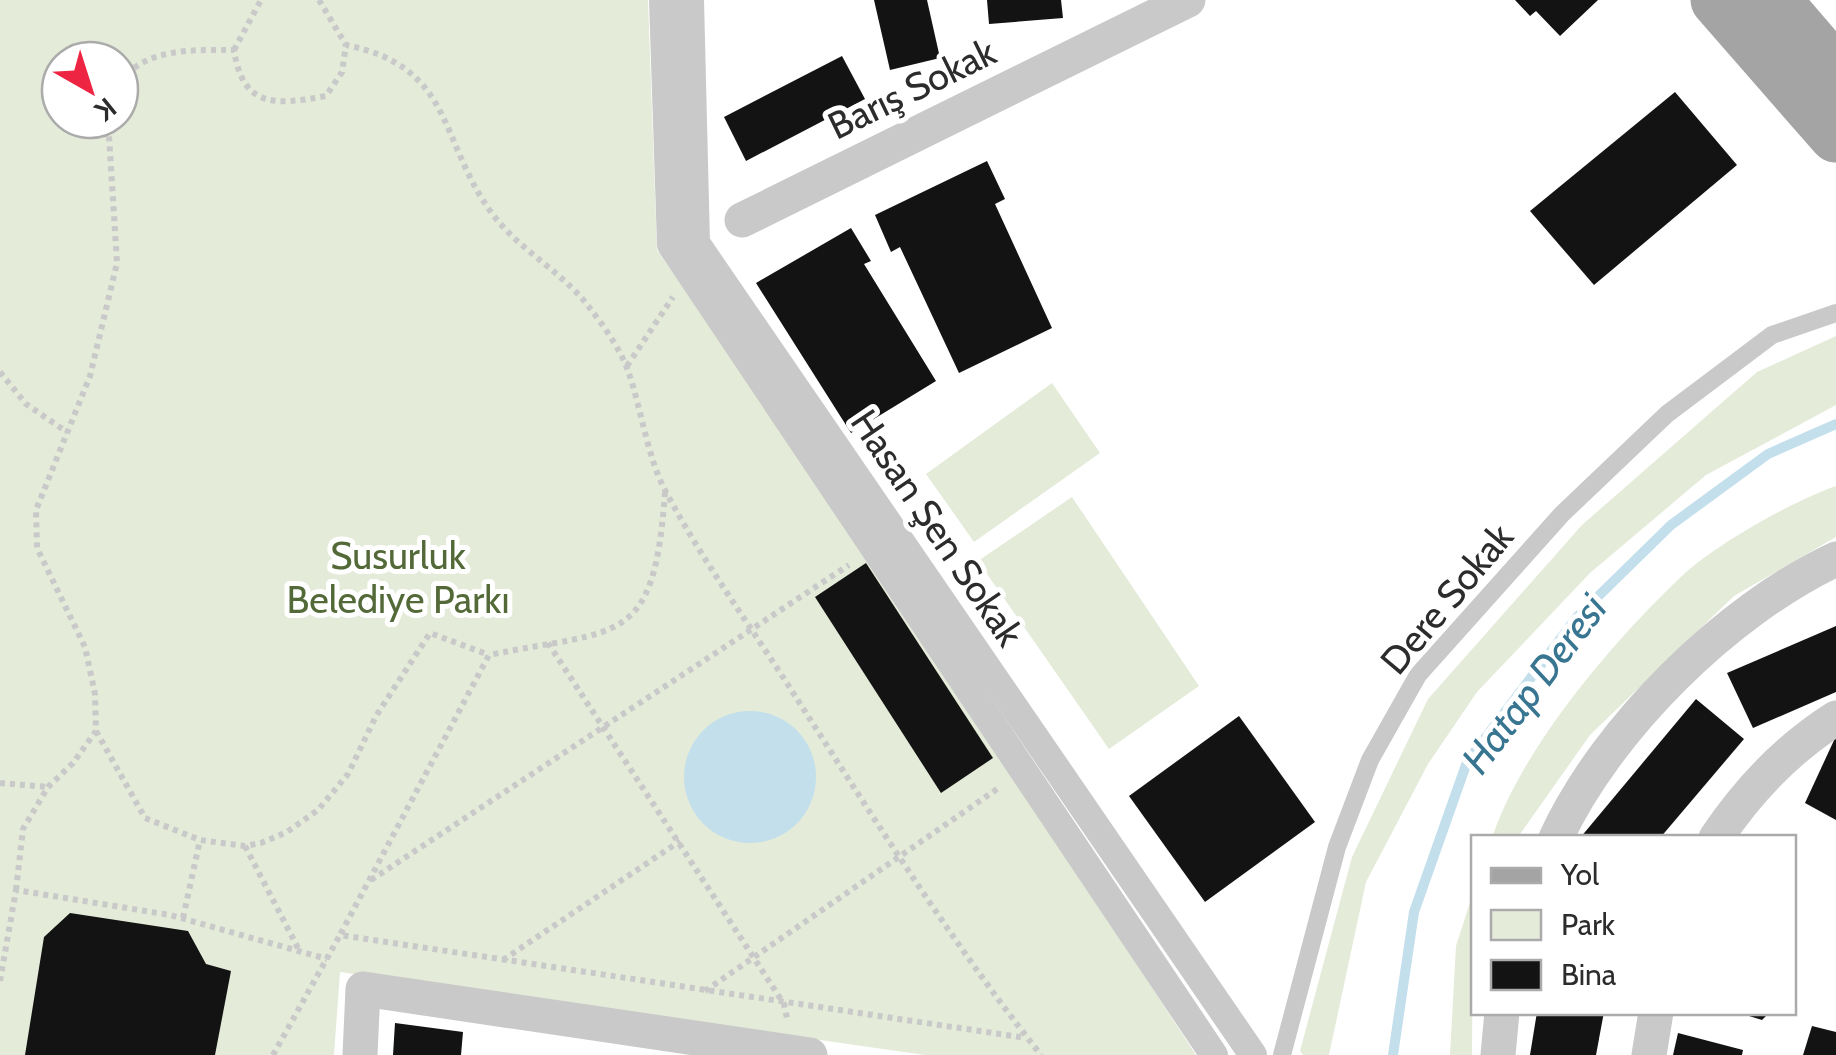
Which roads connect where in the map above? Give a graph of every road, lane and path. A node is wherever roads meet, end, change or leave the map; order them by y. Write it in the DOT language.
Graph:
graph roads {
  1 [pos="262,0"];
  2 [pos="318,0"];
  3 [pos="663,0"];
  4 [pos="690,0"];
  5 [pos="1188,0"];
  6 [pos="1718,0"];
  7 [pos="1773,0"];
  8 [pos="346,45"];
  9 [pos="234,50"];
  10 [pos="140,66"];
  11 [pos="1836,74"];
  12 [pos="1836,135"];
  13 [pos="109,140"];
  14 [pos="742,220"];
  15 [pos="684,244"];
  16 [pos="689,273"];
  17 [pos="1836,313"];
  18 [pos="627,366"];
  19 [pos="0,372"];
  20 [pos="67,432"];
  21 [pos="665,491"];
  22 [pos="874,548"];
  23 [pos="1836,559"];
  24 [pos="752,629"];
  25 [pos="548,643"];
  26 [pos="489,656"];
  27 [pos="1836,718"];
  28 [pos="603,725"];
  29 [pos="96,731"];
  30 [pos="1023,771"];
  31 [pos="0,783"];
  32 [pos="48,787"];
  33 [pos="1557,835"];
  34 [pos="1718,835"];
  35 [pos="200,840"];
  36 [pos="680,841"];
  37 [pos="244,846"];
  38 [pos="899,857"];
  39 [pos="368,882"];
  40 [pos="16,890"];
  41 [pos="183,918"];
  42 [pos="340,935"];
  43 [pos="300,951"];
  44 [pos="754,958"];
  45 [pos="327,959"];
  46 [pos="503,960"];
  47 [pos="0,981"];
  48 [pos="704,992"];
  49 [pos="784,1004"];
  50 [pos="1502,1015"];
  51 [pos="1656,1015"];
  52 [pos="1028,1038"];
  53 [pos="800,1054"];
  54 [pos="273,1055"];
  55 [pos="360,1055"];
  56 [pos="1041,1055"];
  57 [pos="1214,1055"];
  58 [pos="1253,1055"];
  59 [pos="1282,1055"];
  60 [pos="1498,1055"];
  61 [pos="1649,1055"];
  1 -- 9 [label="path"];
  2 -- 8 [label="path"];
  3 -- 15 [label="street"];
  4 -- 15 [label="street"];
  5 -- 14 [label="street, Barış Sokak"];
  6 -- 12 [label="main road"];
  7 -- 11 [label="main road"];
  8 -- 9 [label="path"];
  8 -- 18 [label="path"];
  9 -- 10 [label="path"];
  13 -- 20 [label="path"];
  14 -- 15 [label="street, Barış Sokak"];
  15 -- 16 [label="street, Hasan Şen Sokak"];
  15 -- 58 [label="street, Hasan Şen Sokak"];
  16 -- 18 [label="path"];
  16 -- 22 [label="street, Hasan Şen Sokak"];
  17 -- 59 [label="lane, Dere Sokak"];
  18 -- 21 [label="path"];
  19 -- 20 [label="path"];
  20 -- 29 [label="path"];
  21 -- 24 [label="path"];
  21 -- 25 [label="path"];
  22 -- 24 [label="path"];
  22 -- 30 [label="street, Hasan Şen Sokak"];
  23 -- 33 [label="street"];
  24 -- 28 [label="path"];
  24 -- 38 [label="path"];
  25 -- 26 [label="path"];
  25 -- 28 [label="path"];
  26 -- 37 [label="path"];
  26 -- 39 [label="path"];
  27 -- 34 [label="street"];
  28 -- 36 [label="path"];
  28 -- 39 [label="path"];
  29 -- 32 [label="path"];
  29 -- 35 [label="path"];
  30 -- 38 [label="path"];
  30 -- 57 [label="street, Hasan Şen Sokak"];
  31 -- 32 [label="path"];
  32 -- 40 [label="path"];
  35 -- 37 [label="path"];
  35 -- 41 [label="path"];
  36 -- 44 [label="path"];
  36 -- 46 [label="path"];
  37 -- 43 [label="path"];
  38 -- 44 [label="path"];
  38 -- 52 [label="path"];
  39 -- 42 [label="path"];
  40 -- 41 [label="path"];
  40 -- 47 [label="path"];
  41 -- 43 [label="path"];
  42 -- 45 [label="path"];
  42 -- 46 [label="path"];
  43 -- 45 [label="path"];
  44 -- 48 [label="path"];
  44 -- 49 [label="path"];
  45 -- 54 [label="path"];
  46 -- 48 [label="path"];
  48 -- 49 [label="path"];
  49 -- 52 [label="path"];
  49 -- 53 [label="path"];
  50 -- 60 [label="street"];
  51 -- 61 [label="street"];
  52 -- 56 [label="path"];
  53 -- 55 [label="street"];
}
